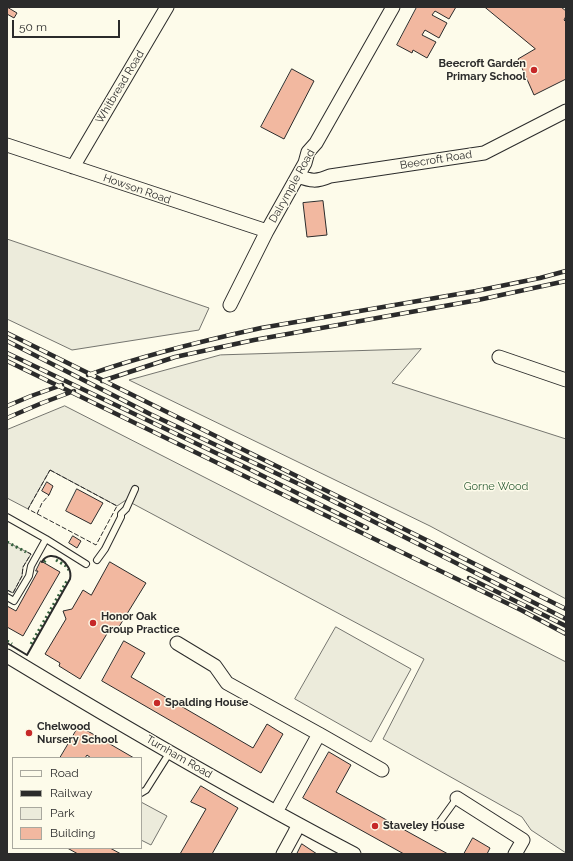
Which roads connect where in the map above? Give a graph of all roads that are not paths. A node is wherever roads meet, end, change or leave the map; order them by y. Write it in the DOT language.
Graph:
graph roads {
  1 [pos="167,7"];
  2 [pos="393,7"];
  3 [pos="566,111"];
  4 [pos="7,145"];
  5 [pos="73,167"];
  6 [pos="298,176"];
  7 [pos="267,231"];
  8 [pos="230,305"];
  9 [pos="499,357"];
  10 [pos="566,380"];
  11 [pos="136,489"];
  12 [pos="7,517"];
  13 [pos="46,539"];
  14 [pos="97,560"];
  15 [pos="86,564"];
  16 [pos="7,597"];
  17 [pos="177,643"];
  18 [pos="7,656"];
  19 [pos="319,734"];
  20 [pos="170,752"];
  21 [pos="382,770"];
  22 [pos="142,792"];
  23 [pos="457,798"];
  24 [pos="276,812"];
  25 [pos="298,824"];
  26 [pos="436,827"];
  27 [pos="283,854"];
  28 [pos="354,854"];
  29 [pos="515,854"];
  1 -- 5 [label="street, Whitbread Road"];
  2 -- 6 [label="street, Dalrymple Road"];
  3 -- 6 [label="street, Beecroft Road"];
  4 -- 5 [label="street, Howson Road"];
  5 -- 7 [label="street, Howson Road"];
  6 -- 7 [label="street, Dalrymple Road"];
  7 -- 8 [label="street, Dalrymple Road"];
  9 -- 10 [label="street"];
  11 -- 14 [label="lane"];
  12 -- 13 [label="lane"];
  13 -- 15 [label="lane"];
  13 -- 16 [label="lane"];
  17 -- 19 [label="street"];
  18 -- 20 [label="street, Turnham Road"];
  19 -- 21 [label="street"];
  19 -- 24 [label="street"];
  20 -- 22 [label="lane"];
  20 -- 24 [label="street, Turnham Road"];
  23 -- 26 [label="lane"];
  23 -- 29 [label="street"];
  24 -- 25 [label="street, Turnham Road"];
  25 -- 27 [label="street"];
  25 -- 28 [label="street, Turnham Road"];
}
